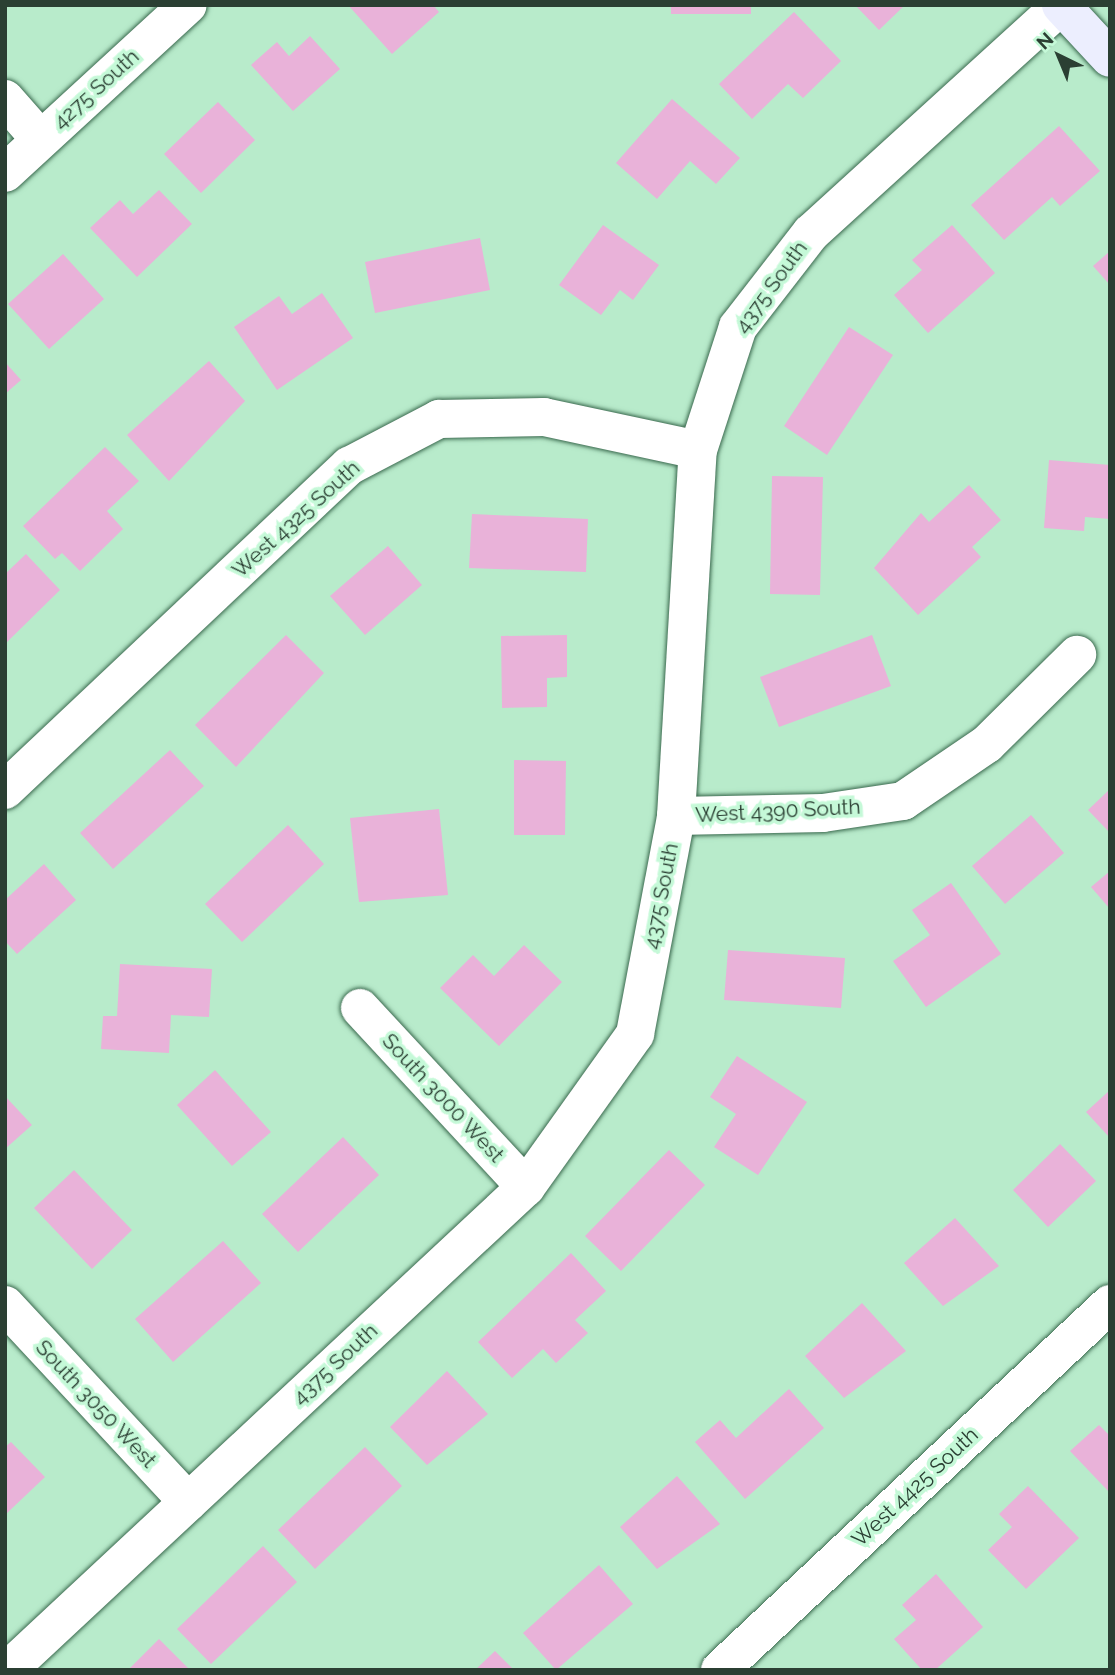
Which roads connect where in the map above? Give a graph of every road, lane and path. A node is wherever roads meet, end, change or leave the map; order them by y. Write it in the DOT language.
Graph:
graph roads {
  1 [pos="188,5"];
  2 [pos="1062,5"];
  3 [pos="1110,58"];
  4 [pos="5,99"];
  5 [pos="40,139"];
  6 [pos="5,173"];
  7 [pos="698,450"];
  8 [pos="1077,655"];
  9 [pos="5,790"];
  10 [pos="676,816"];
  11 [pos="360,1009"];
  12 [pos="526,1187"];
  13 [pos="1110,1304"];
  14 [pos="5,1305"];
  15 [pos="188,1502"];
  16 [pos="8,1670"];
  17 [pos="720,1670"];
  1 -- 5 [label="street, 4275 South"];
  2 -- 3 [label="street"];
  2 -- 7 [label="street, 4375 South"];
  4 -- 5 [label="street"];
  5 -- 6 [label="street, 4275 South"];
  7 -- 9 [label="street, West 4325 South"];
  7 -- 10 [label="street, 4375 South"];
  8 -- 10 [label="street, West 4390 South"];
  10 -- 12 [label="street, 4375 South"];
  11 -- 12 [label="street, South 3000 West"];
  12 -- 15 [label="street, 4375 South"];
  13 -- 17 [label="street, West 4425 South"];
  14 -- 15 [label="street, South 3050 West"];
  15 -- 16 [label="street, 4375 South"];
}
